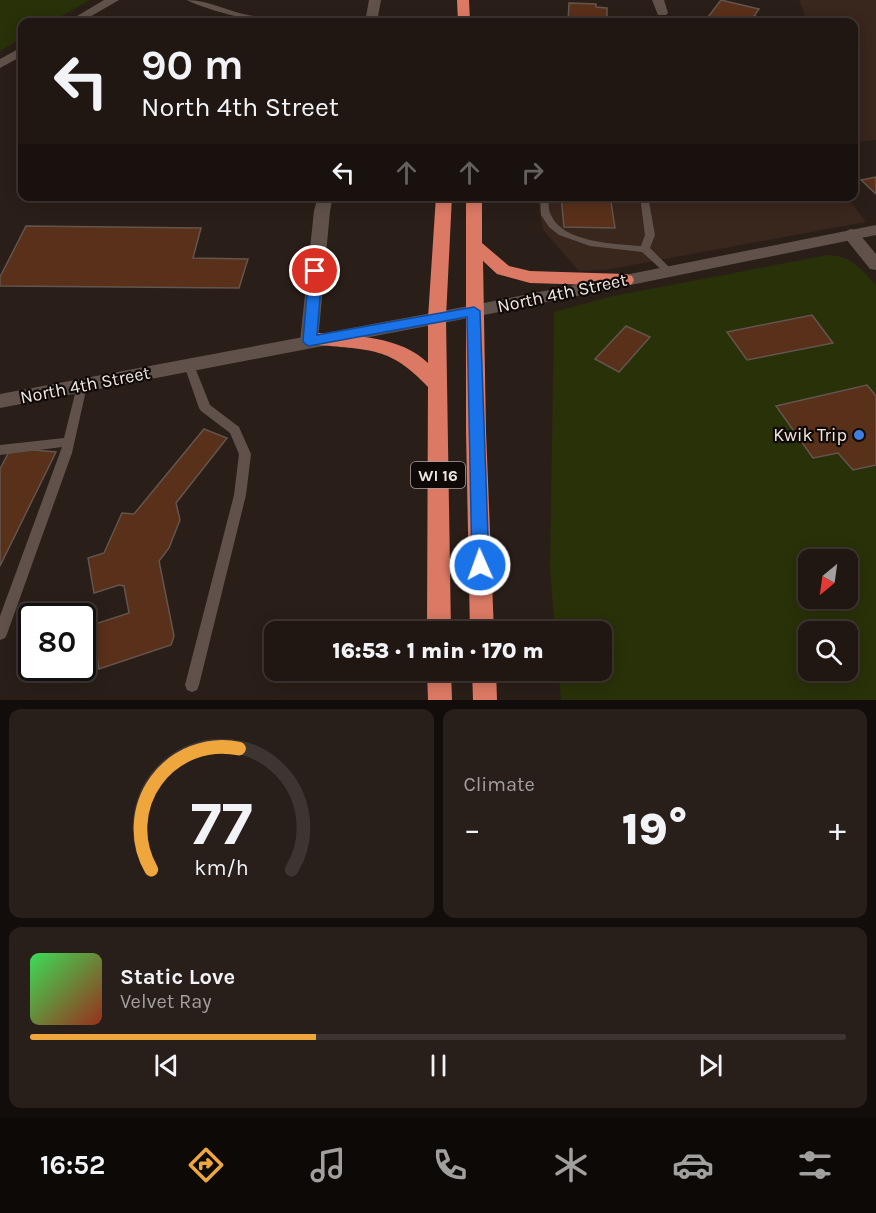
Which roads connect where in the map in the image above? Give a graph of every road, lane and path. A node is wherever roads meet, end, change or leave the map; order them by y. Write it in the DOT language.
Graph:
graph roads {
  1 [pos="113,0"];
  2 [pos="190,0"];
  3 [pos="375,0"];
  4 [pos="463,0"];
  5 [pos="658,0"];
  6 [pos="662,13"];
  7 [pos="80,18"];
  8 [pos="263,18"];
  9 [pos="372,18"];
  10 [pos="464,18"];
  11 [pos="18,53"];
  12 [pos="0,64"];
  13 [pos="325,201"];
  14 [pos="444,201"];
  15 [pos="474,201"];
  16 [pos="545,201"];
  17 [pos="645,201"];
  18 [pos="876,230"];
  19 [pos="850,234"];
  20 [pos="474,244"];
  21 [pos="645,249"];
  22 [pos="876,265"];
  23 [pos="668,272"];
  24 [pos="626,280"];
  25 [pos="474,311"];
  26 [pos="436,318"];
  27 [pos="314,340"];
  28 [pos="189,365"];
  29 [pos="437,384"];
  30 [pos="82,386"];
  31 [pos="0,401"];
  32 [pos="69,442"];
  33 [pos="0,450"];
  34 [pos="439,621"];
  35 [pos="482,621"];
  36 [pos="0,634"];
  37 [pos="439,681"];
  38 [pos="484,681"];
  39 [pos="192,685"];
  40 [pos="440,700"];
  41 [pos="485,700"];
  1 -- 7 [label="street"];
  2 -- 8 [label="lane"];
  3 -- 9 [label="street"];
  4 -- 10 [label="highway"];
  5 -- 6 [label="street"];
  11 -- 12 [label="street"];
  13 -- 27 [label="street"];
  14 -- 26 [label="highway, WI 16"];
  15 -- 20 [label="highway, WI 16"];
  16 -- 21 [label="lane"];
  17 -- 21 [label="lane"];
  18 -- 19 [label="street, North 4th Street"];
  19 -- 22 [label="street"];
  19 -- 23 [label="street, North 4th Street"];
  20 -- 24 [label="highway"];
  20 -- 25 [label="highway, WI 16"];
  21 -- 23 [label="lane"];
  23 -- 24 [label="street, North 4th Street"];
  24 -- 25 [label="street, North 4th Street"];
  25 -- 26 [label="street, North 4th Street"];
  25 -- 35 [label="highway, WI 16"];
  26 -- 27 [label="street, North 4th Street"];
  26 -- 29 [label="highway, WI 16"];
  27 -- 28 [label="street, North 4th Street"];
  27 -- 29 [label="highway"];
  28 -- 30 [label="street, North 4th Street"];
  28 -- 39 [label="lane"];
  29 -- 34 [label="highway, WI 16"];
  30 -- 31 [label="street, North 4th Street"];
  30 -- 32 [label="lane"];
  32 -- 33 [label="lane"];
  32 -- 36 [label="lane"];
  37 -- 40 [label="highway"];
  38 -- 41 [label="highway"];
}
